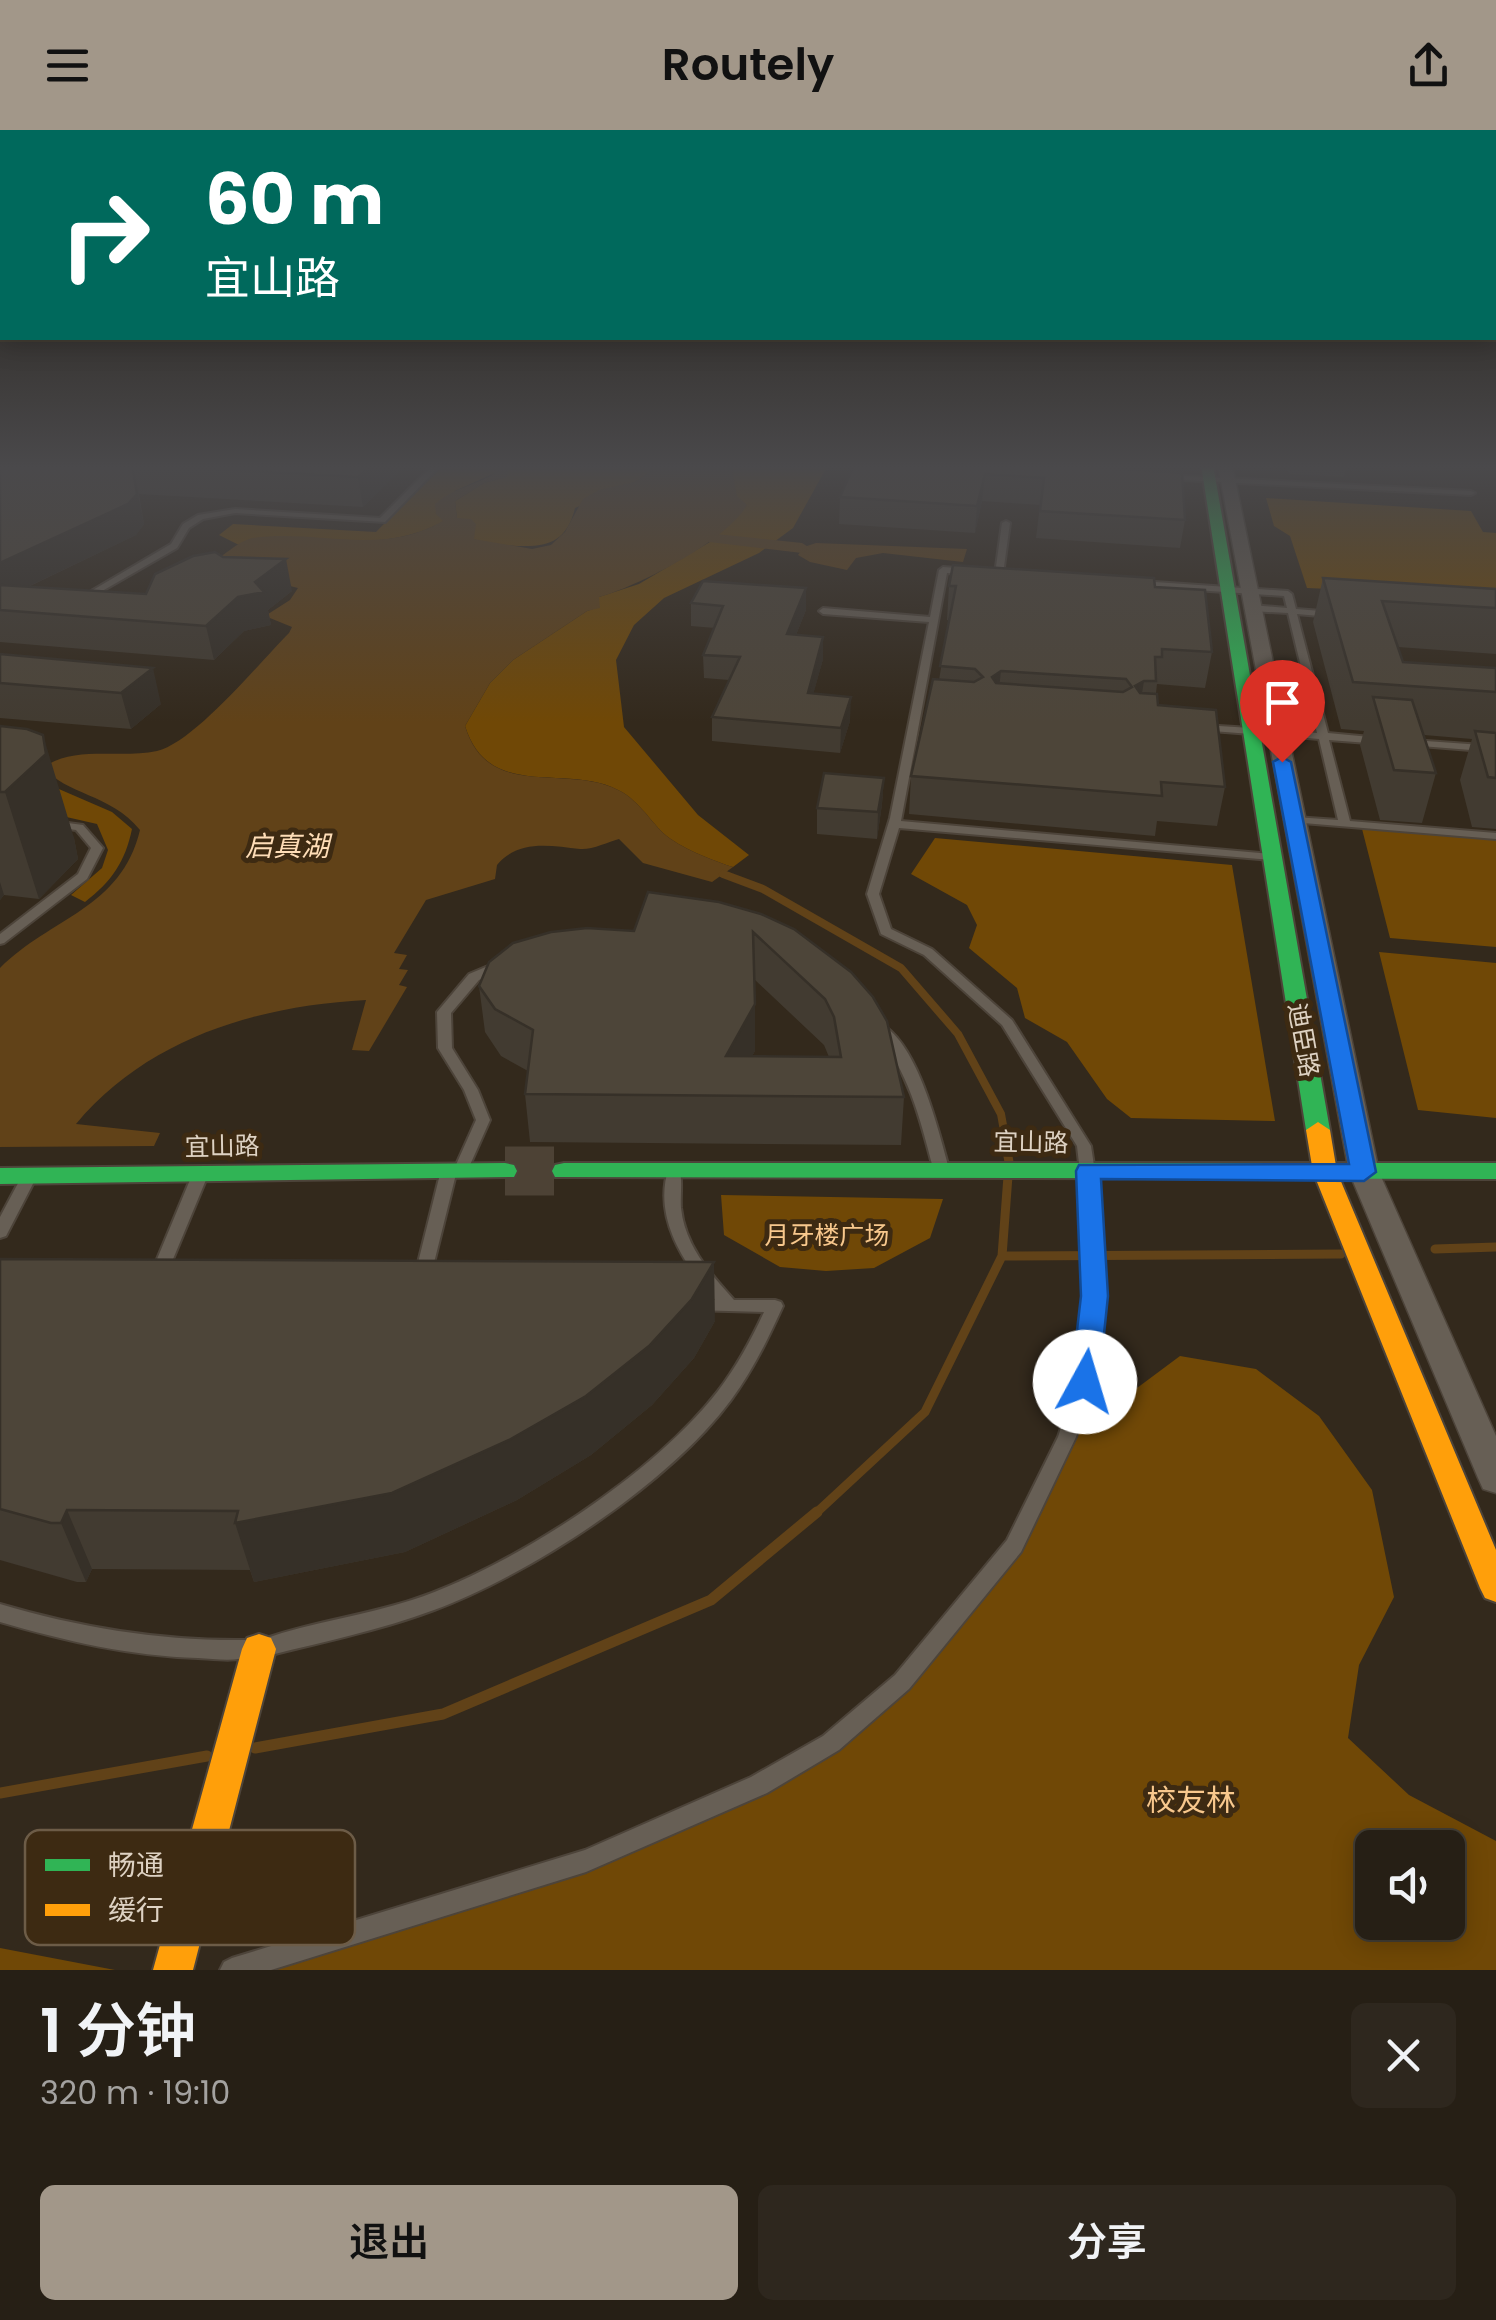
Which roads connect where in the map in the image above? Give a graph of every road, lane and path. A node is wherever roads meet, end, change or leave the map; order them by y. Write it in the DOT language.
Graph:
graph roads {
  1 [pos="166,551"];
  2 [pos="1003,551"];
  3 [pos="1233,551"];
  4 [pos="1000,574"];
  5 [pos="1017,575"];
  6 [pos="1123,583"];
  7 [pos="1242,597"];
  8 [pos="77,602"];
  9 [pos="823,610"];
  10 [pos="1292,612"];
  11 [pos="1349,616"];
  12 [pos="934,620"];
  13 [pos="917,708"];
  14 [pos="935,709"];
  15 [pos="1195,728"];
  16 [pos="1264,732"];
  17 [pos="1324,736"];
  18 [pos="1496,749"];
  19 [pos="1295,820"];
  20 [pos="40,822"];
  21 [pos="894,824"];
  22 [pos="1345,825"];
  23 [pos="1496,836"];
  24 [pos="1273,857"];
  25 [pos="1302,860"];
  26 [pos="0,940"];
  27 [pos="518,956"];
  28 [pos="870,1016"];
  29 [pos="952,1168"];
  30 [pos="455,1170"];
  31 [pos="506,1171"];
  32 [pos="564,1171"];
  33 [pos="674,1171"];
  34 [pos="1088,1171"];
  35 [pos="1496,1171"];
  36 [pos="1325,1172"];
  37 [pos="1364,1172"];
  38 [pos="200,1174"];
  39 [pos="0,1176"];
  40 [pos="29,1176"];
  41 [pos="0,1232"];
  42 [pos="420,1286"];
  43 [pos="152,1288"];
  44 [pos="670,1306"];
  45 [pos="730,1306"];
  46 [pos="1496,1478"];
  47 [pos="1496,1588"];
  48 [pos="0,1614"];
  49 [pos="259,1649"];
  50 [pos="210,1830"];
  51 [pos="355,1932"];
  52 [pos="180,1945"];
  53 [pos="313,1945"];
  54 [pos="173,1970"];
  55 [pos="232,1970"];
  1 -- 8 [label="lane"];
  2 -- 4 [label="lane"];
  3 -- 7 [label="street, 迪臣路"];
  4 -- 5 [label="lane"];
  4 -- 12 [label="lane"];
  6 -- 7 [label="lane"];
  7 -- 10 [label="lane"];
  7 -- 10 [label="lane"];
  7 -- 16 [label="street, 迪臣路"];
  9 -- 12 [label="lane"];
  10 -- 11 [label="lane"];
  10 -- 17 [label="lane"];
  12 -- 13 [label="lane"];
  13 -- 14 [label="lane"];
  13 -- 21 [label="lane"];
  15 -- 16 [label="lane"];
  16 -- 17 [label="lane"];
  16 -- 19 [label="street, 迪臣路"];
  16 -- 24 [label="street, 迪臣路"];
  17 -- 18 [label="lane"];
  17 -- 22 [label="lane"];
  19 -- 22 [label="lane"];
  19 -- 25 [label="street, 迪臣路"];
  20 -- 26 [label="lane"];
  21 -- 24 [label="lane"];
  21 -- 34 [label="lane"];
  22 -- 23 [label="lane"];
  24 -- 25 [label="lane"];
  24 -- 36 [label="street, 迪臣路"];
  25 -- 37 [label="street, 迪臣路"];
  27 -- 30 [label="lane"];
  28 -- 29 [label="lane"];
  29 -- 33 [label="street, 宜山路"];
  29 -- 34 [label="street, 宜山路"];
  30 -- 31 [label="street, 宜山路"];
  30 -- 38 [label="street, 宜山路"];
  30 -- 42 [label="lane"];
  32 -- 33 [label="street, 宜山路"];
  33 -- 45 [label="lane"];
  34 -- 36 [label="street, 宜山路"];
  34 -- 51 [label="lane"];
  35 -- 37 [label="street, 宜山路"];
  36 -- 37 [label="street, 宜山路"];
  36 -- 47 [label="street, 迪臣路"];
  37 -- 46 [label="street, 迪臣路"];
  38 -- 40 [label="street, 宜山路"];
  38 -- 43 [label="lane"];
  39 -- 40 [label="street, 宜山路"];
  40 -- 41 [label="lane"];
  44 -- 45 [label="lane"];
  45 -- 49 [label="lane"];
  48 -- 49 [label="lane"];
  49 -- 50 [label="street"];
  52 -- 54 [label="street"];
  53 -- 55 [label="lane"];
}
